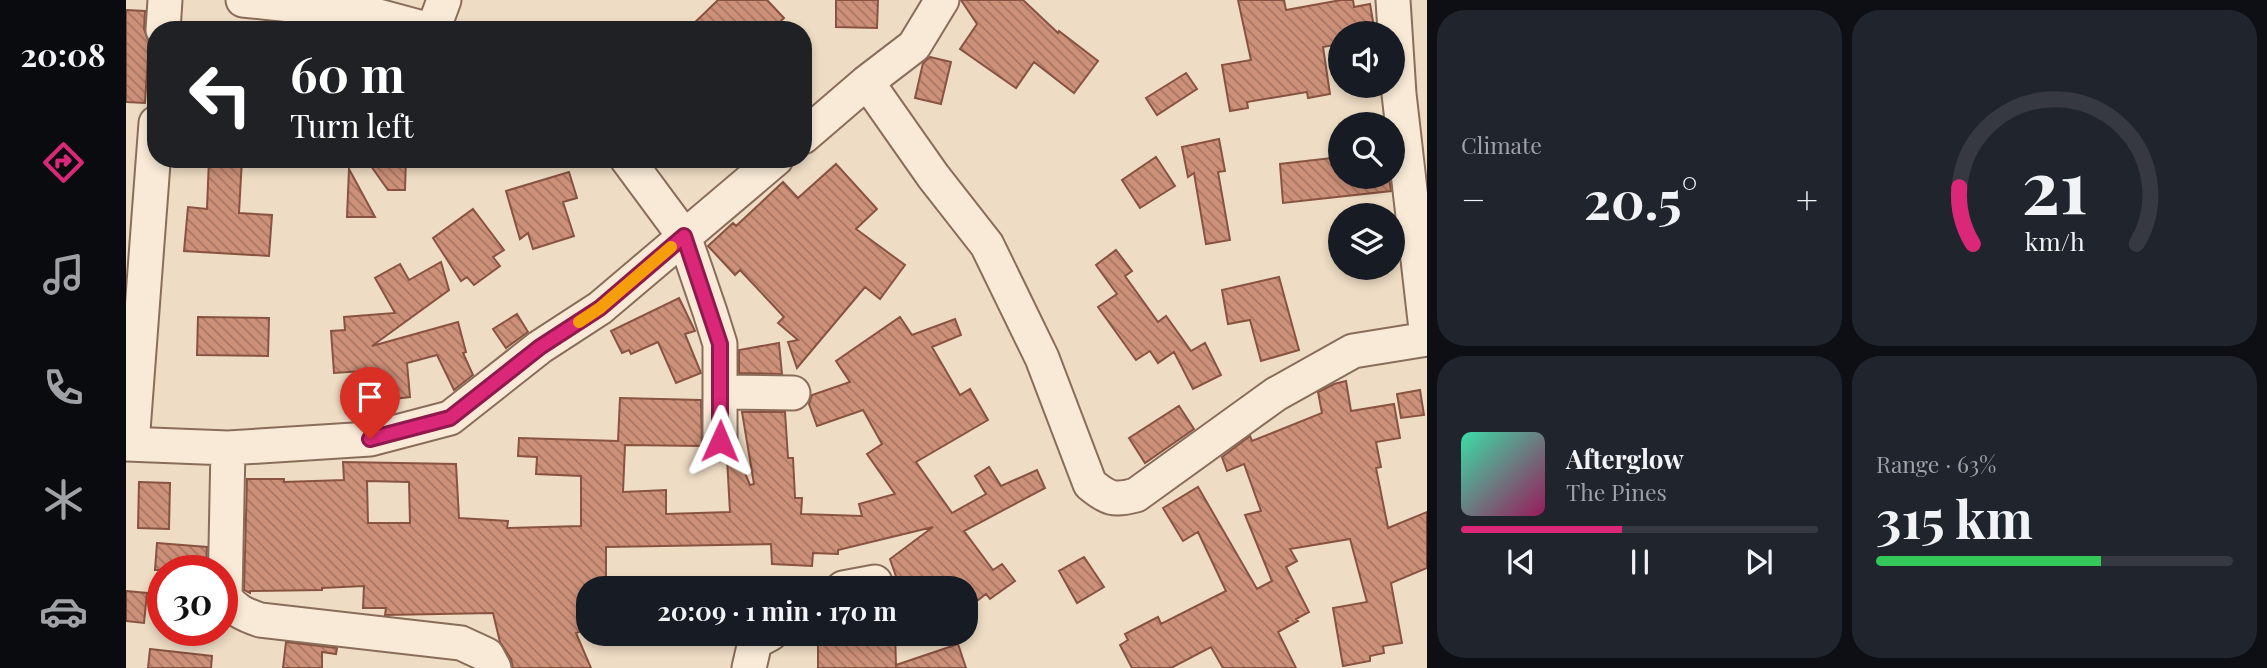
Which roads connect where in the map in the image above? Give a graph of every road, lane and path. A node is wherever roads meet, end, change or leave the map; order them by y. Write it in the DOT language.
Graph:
graph roads {
  1 [pos="165,0"];
  2 [pos="243,0"];
  3 [pos="444,0"];
  4 [pos="942,0"];
  5 [pos="1393,0"];
  6 [pos="164,21"];
  7 [pos="398,21"];
  8 [pos="435,21"];
  9 [pos="867,82"];
  10 [pos="812,129"];
  11 [pos="152,168"];
  12 [pos="634,168"];
  13 [pos="765,168"];
  14 [pos="684,236"];
  15 [pos="1427,339"];
  16 [pos="721,392"];
  17 [pos="793,393"];
  18 [pos="720,441"];
  19 [pos="129,444"];
  20 [pos="228,448"];
  21 [pos="754,646"];
  22 [pos="494,668"];
  23 [pos="749,668"];
  1 -- 6 [label="street"];
  2 -- 7 [label="street"];
  3 -- 8 [label="street"];
  4 -- 9 [label="street"];
  5 -- 15 [label="street"];
  9 -- 10 [label="street"];
  9 -- 15 [label="street"];
  11 -- 19 [label="street"];
  12 -- 14 [label="street"];
  13 -- 14 [label="street"];
  14 -- 16 [label="street"];
  14 -- 20 [label="street"];
  16 -- 17 [label="street"];
  16 -- 18 [label="street"];
  19 -- 20 [label="street"];
  20 -- 22 [label="street"];
  21 -- 23 [label="street"];
}
